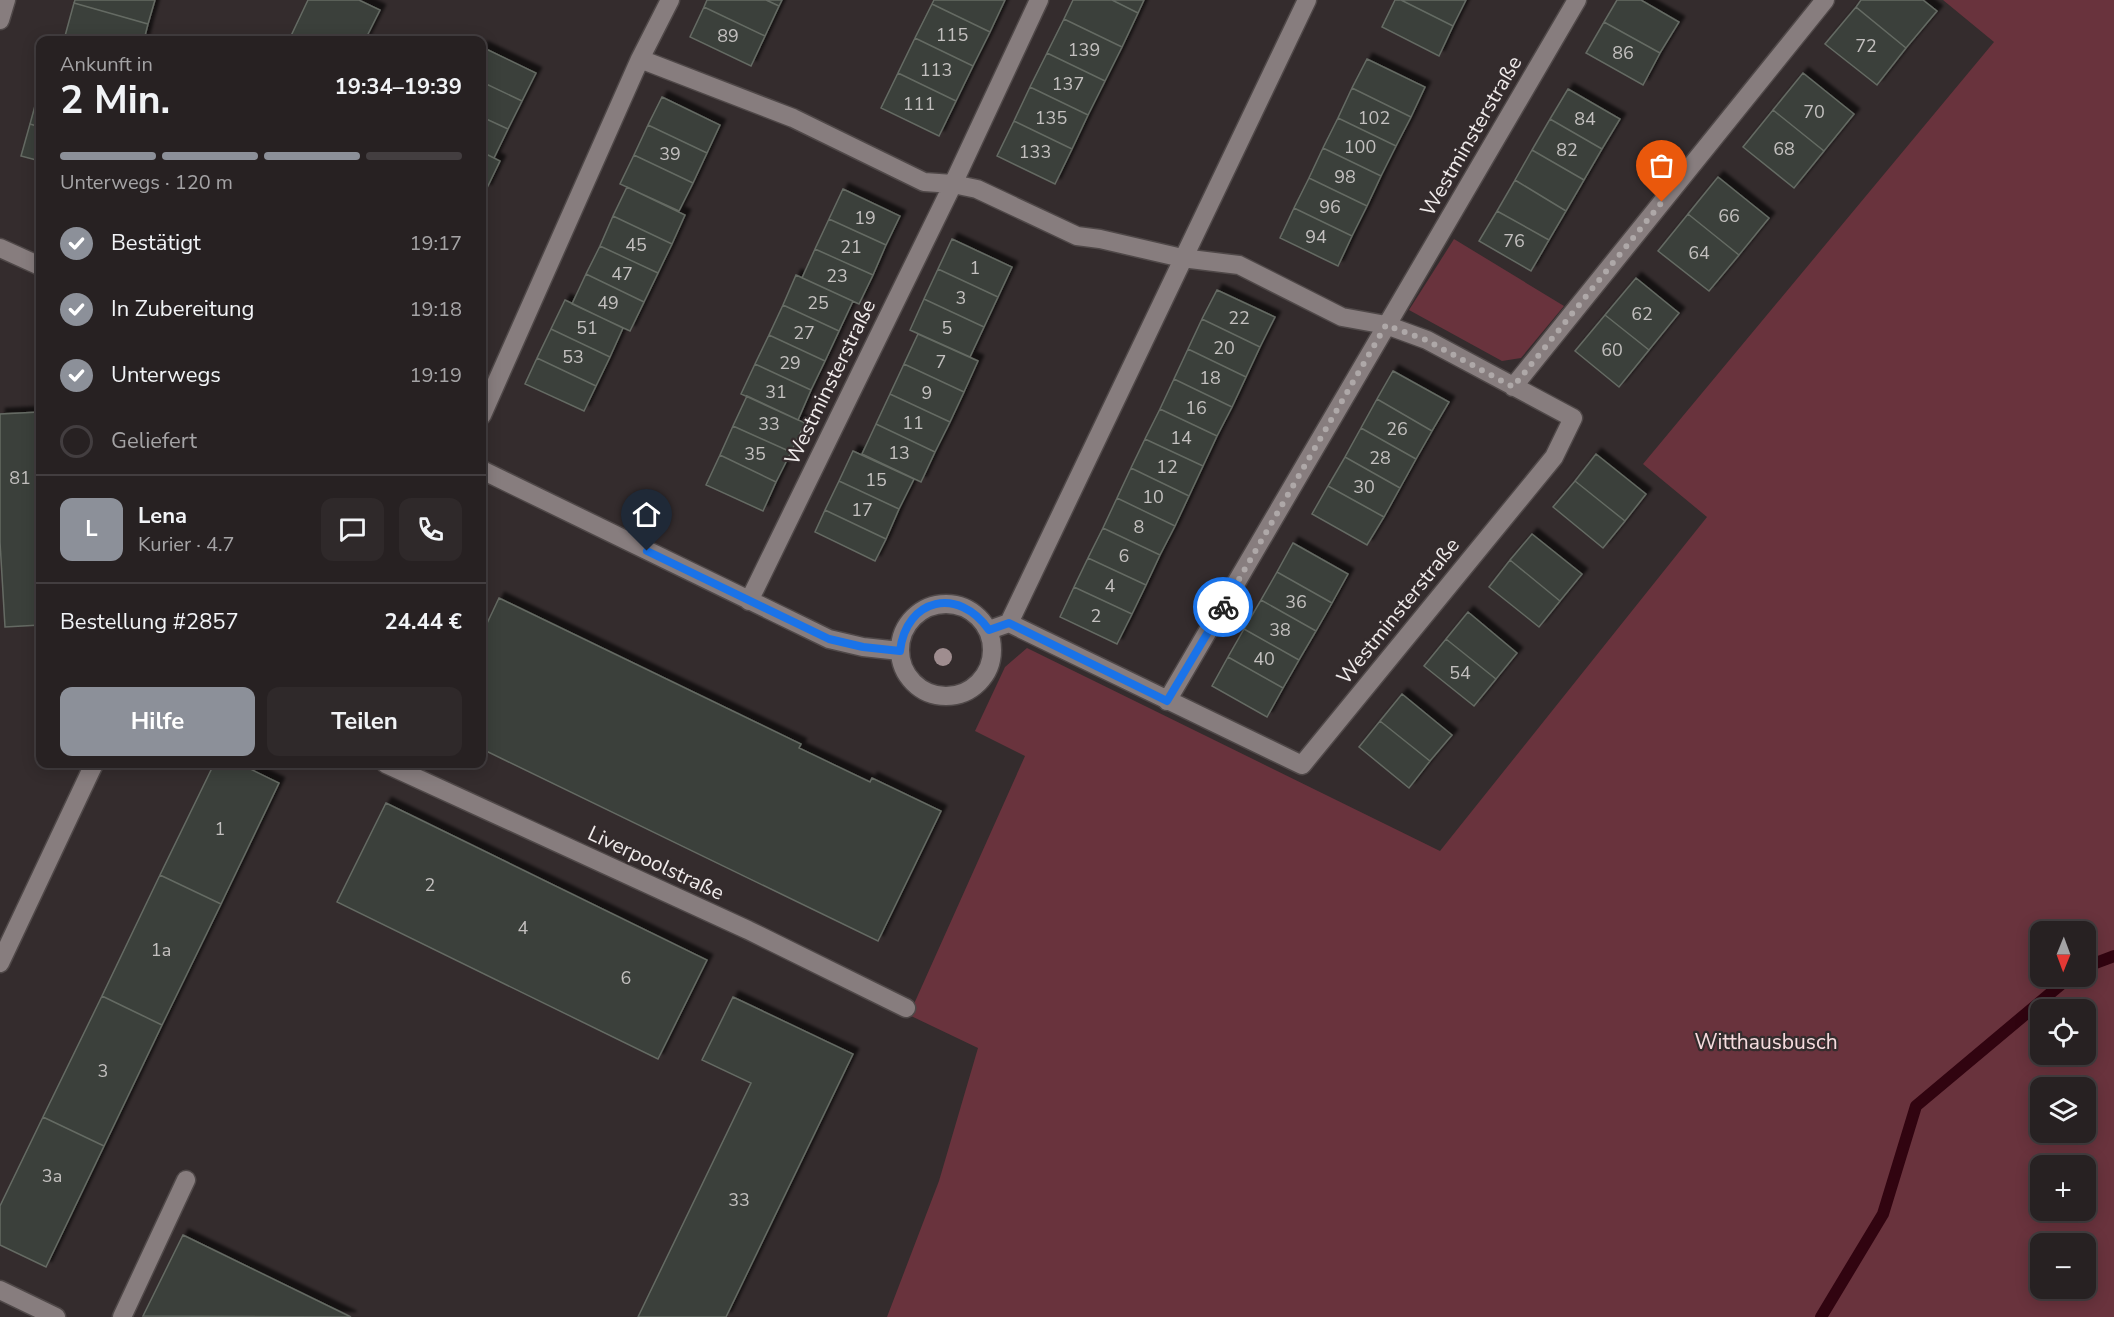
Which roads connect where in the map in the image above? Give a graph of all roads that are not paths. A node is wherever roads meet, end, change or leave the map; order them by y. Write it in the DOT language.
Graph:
graph roads {
  1 [pos="6,0"];
  2 [pos="670,0"];
  3 [pos="1039,0"];
  4 [pos="1307,0"];
  5 [pos="1577,0"];
  6 [pos="1825,0"];
  7 [pos="0,21"];
  8 [pos="640,59"];
  9 [pos="953,184"];
  10 [pos="0,248"];
  11 [pos="1182,258"];
  12 [pos="36,264"];
  13 [pos="1386,325"];
  14 [pos="1513,387"];
  15 [pos="486,405"];
  16 [pos="486,472"];
  17 [pos="749,601"];
  18 [pos="1009,623"];
  19 [pos="989,630"];
  20 [pos="900,651"];
  21 [pos="1167,701"];
  22 [pos="92,768"];
  23 [pos="395,768"];
  24 [pos="0,963"];
  25 [pos="906,1008"];
  26 [pos="186,1180"];
  27 [pos="0,1290"];
  28 [pos="56,1317"];
  29 [pos="122,1317"];
  1 -- 7 [label="street"];
  2 -- 8 [label="street"];
  3 -- 9 [label="street, Westminsterstraße"];
  4 -- 11 [label="street"];
  5 -- 13 [label="street, Westminsterstraße"];
  6 -- 14 [label="street"];
  8 -- 9 [label="street, Westminsterstraße"];
  8 -- 15 [label="street"];
  9 -- 11 [label="street, Westminsterstraße"];
  9 -- 17 [label="street, Westminsterstraße"];
  10 -- 12 [label="street"];
  11 -- 13 [label="street, Westminsterstraße"];
  11 -- 18 [label="street"];
  13 -- 14 [label="street, Westminsterstraße"];
  13 -- 21 [label="street, Westminsterstraße"];
  14 -- 21 [label="street, Westminsterstraße"];
  16 -- 17 [label="street"];
  17 -- 20 [label="street"];
  18 -- 19 [label="street"];
  18 -- 21 [label="street, Westminsterstraße"];
  19 -- 20 [label="street"];
  19 -- 20 [label="street"];
  22 -- 24 [label="street"];
  23 -- 25 [label="street, Liverpoolstraße"];
  26 -- 29 [label="street"];
  27 -- 28 [label="street"];
}
